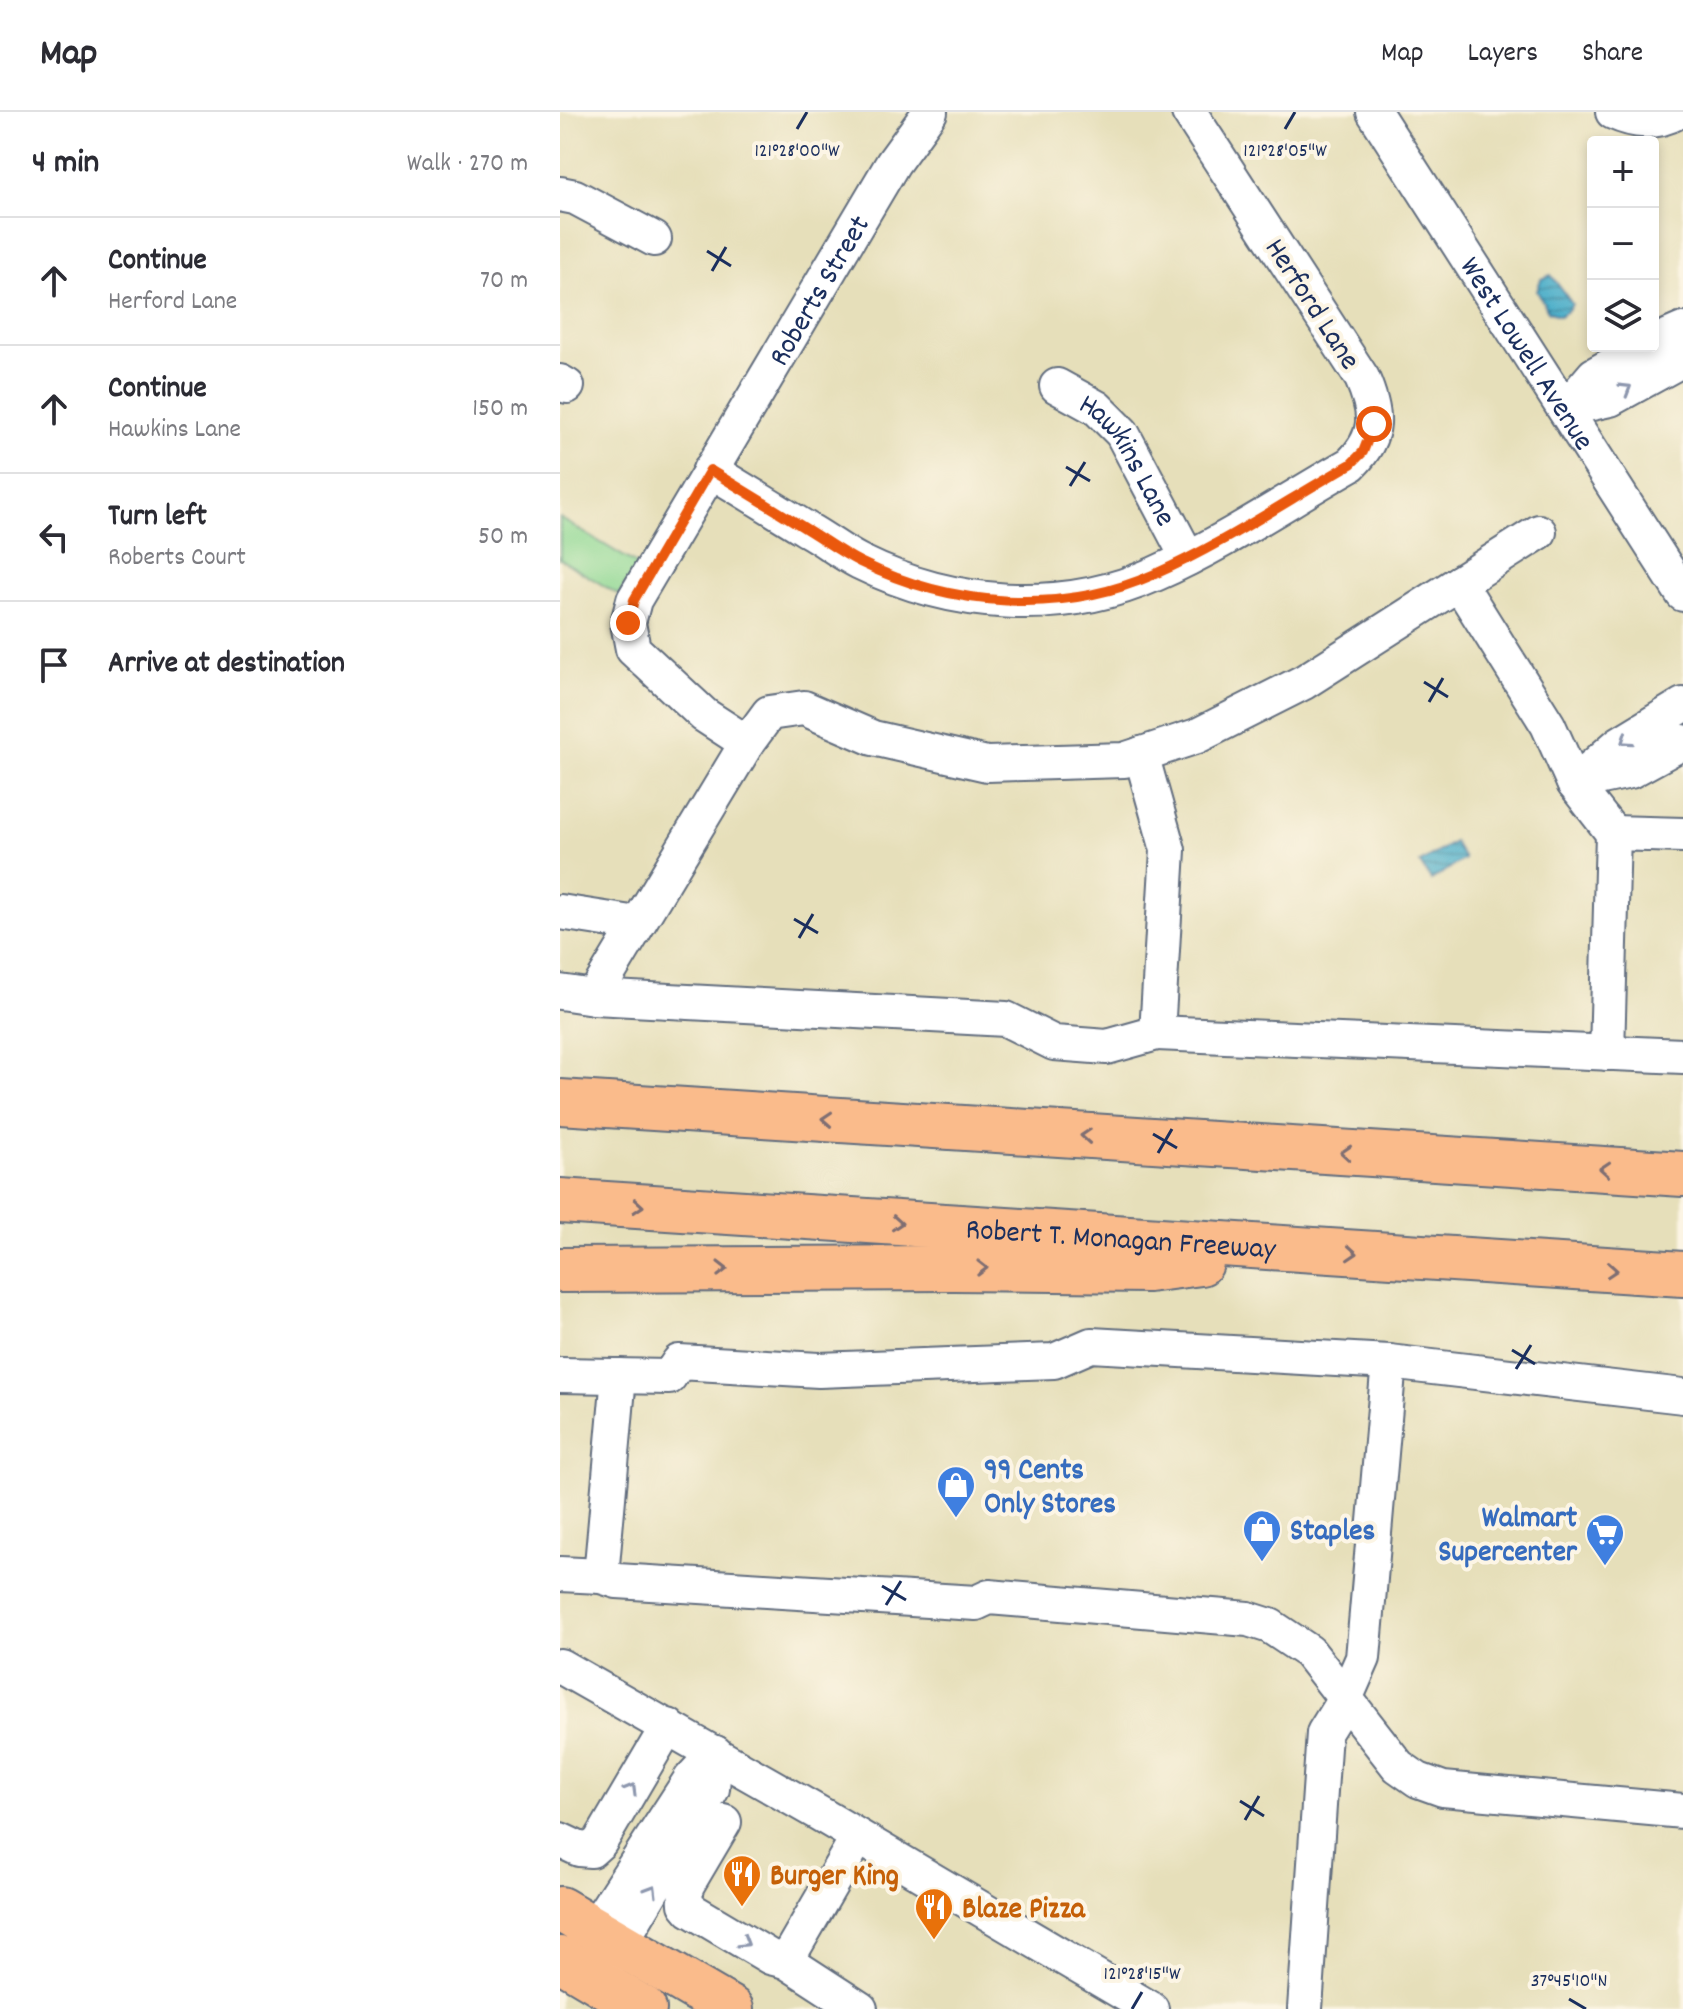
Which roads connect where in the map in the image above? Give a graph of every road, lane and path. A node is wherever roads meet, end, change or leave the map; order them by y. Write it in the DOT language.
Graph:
graph roads {
  1 [pos="930,112"];
  2 [pos="1189,112"];
  3 [pos="1374,112"];
  4 [pos="1613,112"];
  5 [pos="1677,112"];
  6 [pos="560,194"];
  7 [pos="654,239"];
  8 [pos="1683,330"];
  9 [pos="1659,340"];
  10 [pos="1634,352"];
  11 [pos="1683,359"];
  12 [pos="1057,386"];
  13 [pos="1565,409"];
  14 [pos="710,470"];
  15 [pos="1539,532"];
  16 [pos="1188,558"];
  17 [pos="1459,583"];
  18 [pos="1683,594"];
  19 [pos="1683,705"];
  20 [pos="1683,742"];
  21 [pos="747,743"];
  22 [pos="1141,754"];
  23 [pos="1574,783"];
  24 [pos="1613,833"];
  25 [pos="1683,835"];
  26 [pos="560,912"];
  27 [pos="637,924"];
  28 [pos="560,992"];
  29 [pos="594,997"];
  30 [pos="1157,1033"];
  31 [pos="1607,1053"];
  32 [pos="1683,1056"];
  33 [pos="560,1086"];
  34 [pos="560,1102"];
  35 [pos="643,1107"];
  36 [pos="1683,1174"];
  37 [pos="560,1201"];
  38 [pos="1296,1249"];
  39 [pos="560,1270"];
  40 [pos="1683,1274"];
  41 [pos="1389,1362"];
  42 [pos="560,1375"];
  43 [pos="619,1376"];
  44 [pos="1683,1396"];
  45 [pos="560,1574"];
  46 [pos="601,1576"];
  47 [pos="560,1666"];
  48 [pos="1345,1699"];
  49 [pos="668,1726"];
  50 [pos="715,1753"];
  51 [pos="1683,1811"];
  52 [pos="724,1822"];
  53 [pos="858,1837"];
  54 [pos="560,1840"];
  55 [pos="591,1927"];
  56 [pos="786,1961"];
  57 [pos="576,1969"];
  58 [pos="1116,2000"];
  59 [pos="644,2009"];
  60 [pos="731,2009"];
  61 [pos="860,2009"];
  62 [pos="1151,2009"];
  63 [pos="1305,2009"];
  1 -- 14 [label="street, Roberts Street"];
  2 -- 16 [label="street, Herford Lane"];
  3 -- 13 [label="street, West Lowell Avenue"];
  4 -- 5 [label="street"];
  6 -- 7 [label="street"];
  8 -- 9 [label="street"];
  10 -- 13 [label="street"];
  13 -- 11 [label="street, one-way"];
  12 -- 16 [label="street, Hawkins Lane"];
  13 -- 18 [label="street, West Lowell Avenue"];
  14 -- 16 [label="street, Hawkins Lane"];
  14 -- 21 [label="street, Roberts Street"];
  15 -- 17 [label="street"];
  17 -- 22 [label="street"];
  17 -- 23 [label="street"];
  19 -- 23 [label="street, one-way"];
  20 -- 23 [label="street"];
  21 -- 22 [label="street"];
  21 -- 27 [label="street"];
  22 -- 30 [label="street"];
  23 -- 24 [label="street"];
  24 -- 25 [label="street"];
  24 -- 31 [label="street"];
  26 -- 27 [label="street"];
  27 -- 29 [label="street"];
  28 -- 29 [label="street"];
  29 -- 30 [label="street"];
  30 -- 31 [label="street"];
  31 -- 32 [label="street"];
  33 -- 35 [label="main road"];
  34 -- 35 [label="main road"];
  36 -- 35 [label="main road, one-way"];
  37 -- 38 [label="main road, Robert T. Monagan Freeway, one-way"];
  39 -- 38 [label="main road, one-way"];
  38 -- 40 [label="main road, Robert T. Monagan Freeway, one-way"];
  41 -- 43 [label="street"];
  41 -- 44 [label="street"];
  41 -- 48 [label="street"];
  42 -- 43 [label="street"];
  43 -- 46 [label="street"];
  45 -- 46 [label="street"];
  46 -- 48 [label="street"];
  47 -- 49 [label="street"];
  48 -- 51 [label="street"];
  48 -- 63 [label="street"];
  49 -- 50 [label="street"];
  54 -- 49 [label="street, one-way"];
  50 -- 53 [label="street"];
  50 -- 55 [label="street"];
  52 -- 56 [label="street, one-way"];
  53 -- 56 [label="street"];
  53 -- 58 [label="street"];
  55 -- 57 [label="street"];
  55 -- 60 [label="main road"];
  56 -- 61 [label="street"];
  57 -- 59 [label="main road"];
  58 -- 62 [label="street"];
}
